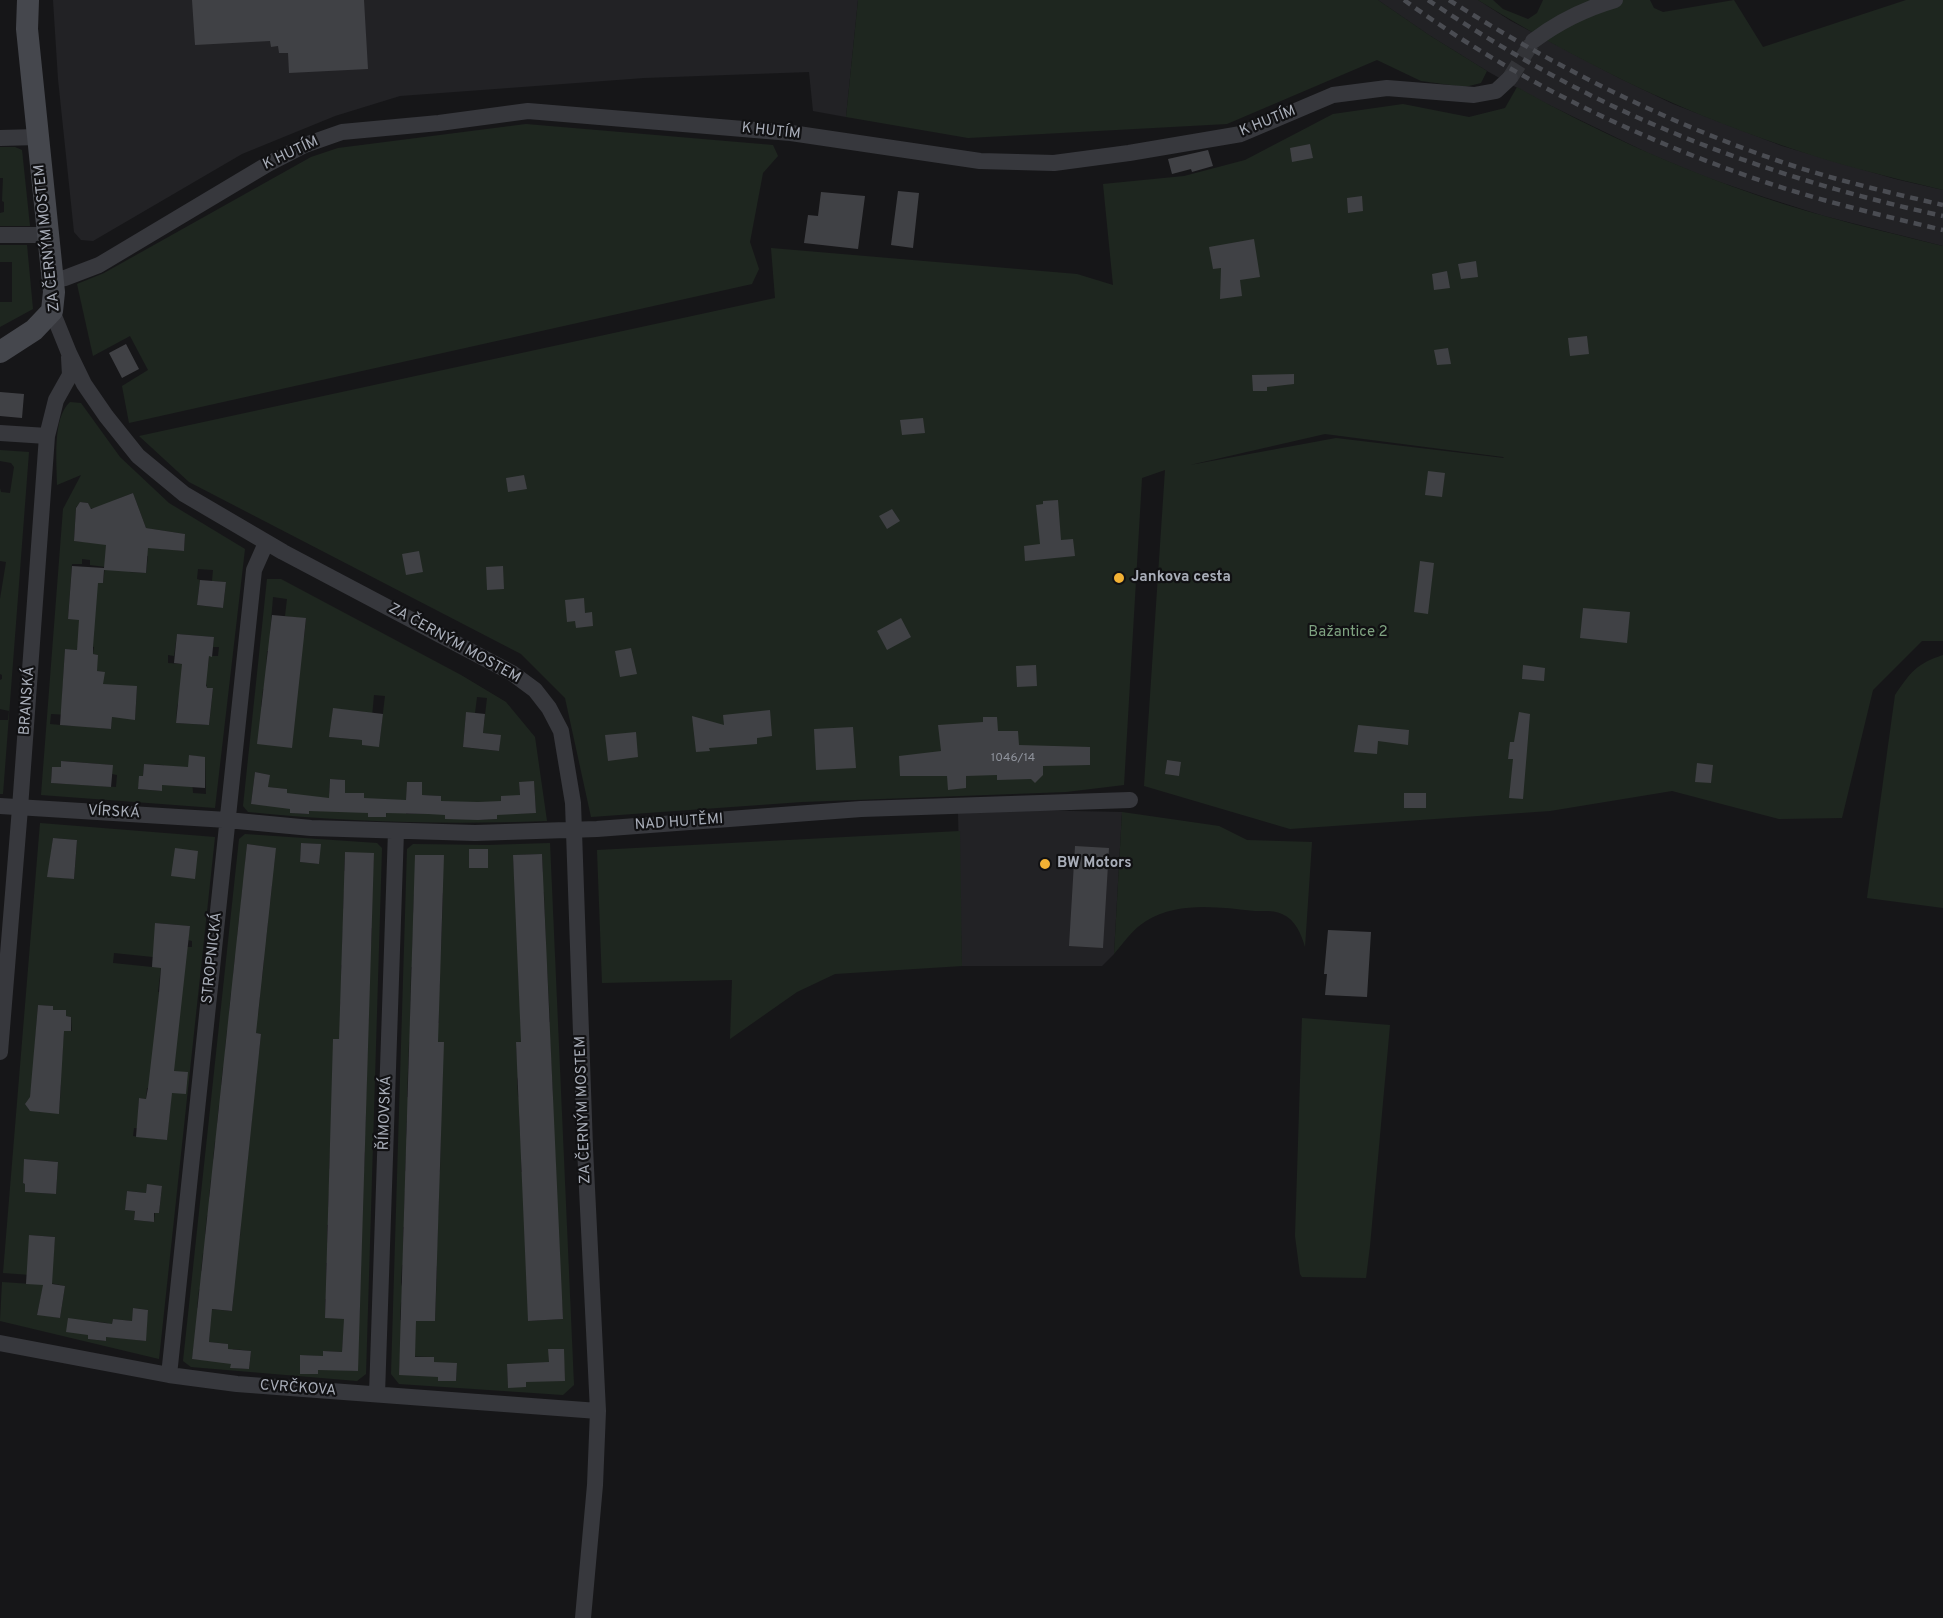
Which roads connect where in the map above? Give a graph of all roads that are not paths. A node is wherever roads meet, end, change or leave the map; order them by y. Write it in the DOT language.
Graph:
graph roads {
  1 [pos="28,0"];
  2 [pos="1615,0"];
  3 [pos="1533,41"];
  4 [pos="1510,78"];
  5 [pos="38,137"];
  6 [pos="0,138"];
  7 [pos="0,235"];
  8 [pos="47,235"];
  9 [pos="52,280"];
  10 [pos="52,311"];
  11 [pos="0,352"];
  12 [pos="69,354"];
  13 [pos="0,433"];
  14 [pos="47,436"];
  15 [pos="266,543"];
  16 [pos="1130,800"];
  17 [pos="0,806"];
  18 [pos="20,808"];
  19 [pos="227,820"];
  20 [pos="574,830"];
  21 [pos="396,831"];
  22 [pos="0,1052"];
  23 [pos="0,1343"];
  24 [pos="169,1375"];
  25 [pos="377,1394"];
  26 [pos="598,1411"];
  27 [pos="583,1618"];
  1 -- 5 [label="street, ZA ČERNÝM MOSTEM"];
  2 -- 3 [label="street"];
  4 -- 9 [label="street, K HUTÍM"];
  5 -- 6 [label="street"];
  5 -- 8 [label="street, ZA ČERNÝM MOSTEM"];
  7 -- 8 [label="street"];
  8 -- 9 [label="street, ZA ČERNÝM MOSTEM"];
  9 -- 10 [label="street, ZA ČERNÝM MOSTEM"];
  10 -- 11 [label="street"];
  10 -- 12 [label="street, ZA ČERNÝM MOSTEM"];
  12 -- 14 [label="street, BRANSKÁ"];
  12 -- 15 [label="street, ZA ČERNÝM MOSTEM"];
  13 -- 14 [label="street"];
  14 -- 18 [label="street, BRANSKÁ"];
  15 -- 19 [label="street, STROPNICKÁ"];
  15 -- 20 [label="street, ZA ČERNÝM MOSTEM"];
  16 -- 20 [label="street, NAD HUTĚMI"];
  17 -- 18 [label="street, VÍRSKÁ"];
  18 -- 19 [label="street, VÍRSKÁ"];
  18 -- 22 [label="street, BRANSKÁ"];
  19 -- 21 [label="street, NAD HUTĚMI"];
  19 -- 24 [label="street, STROPNICKÁ"];
  20 -- 21 [label="street, NAD HUTĚMI"];
  20 -- 26 [label="street, ZA ČERNÝM MOSTEM"];
  21 -- 25 [label="street, ŘÍMOVSKÁ"];
  23 -- 24 [label="street, CVRČKOVA"];
  24 -- 25 [label="street, CVRČKOVA"];
  25 -- 26 [label="street, CVRČKOVA"];
  26 -- 27 [label="street, ZA ČERNÝM MOSTEM"];
}
